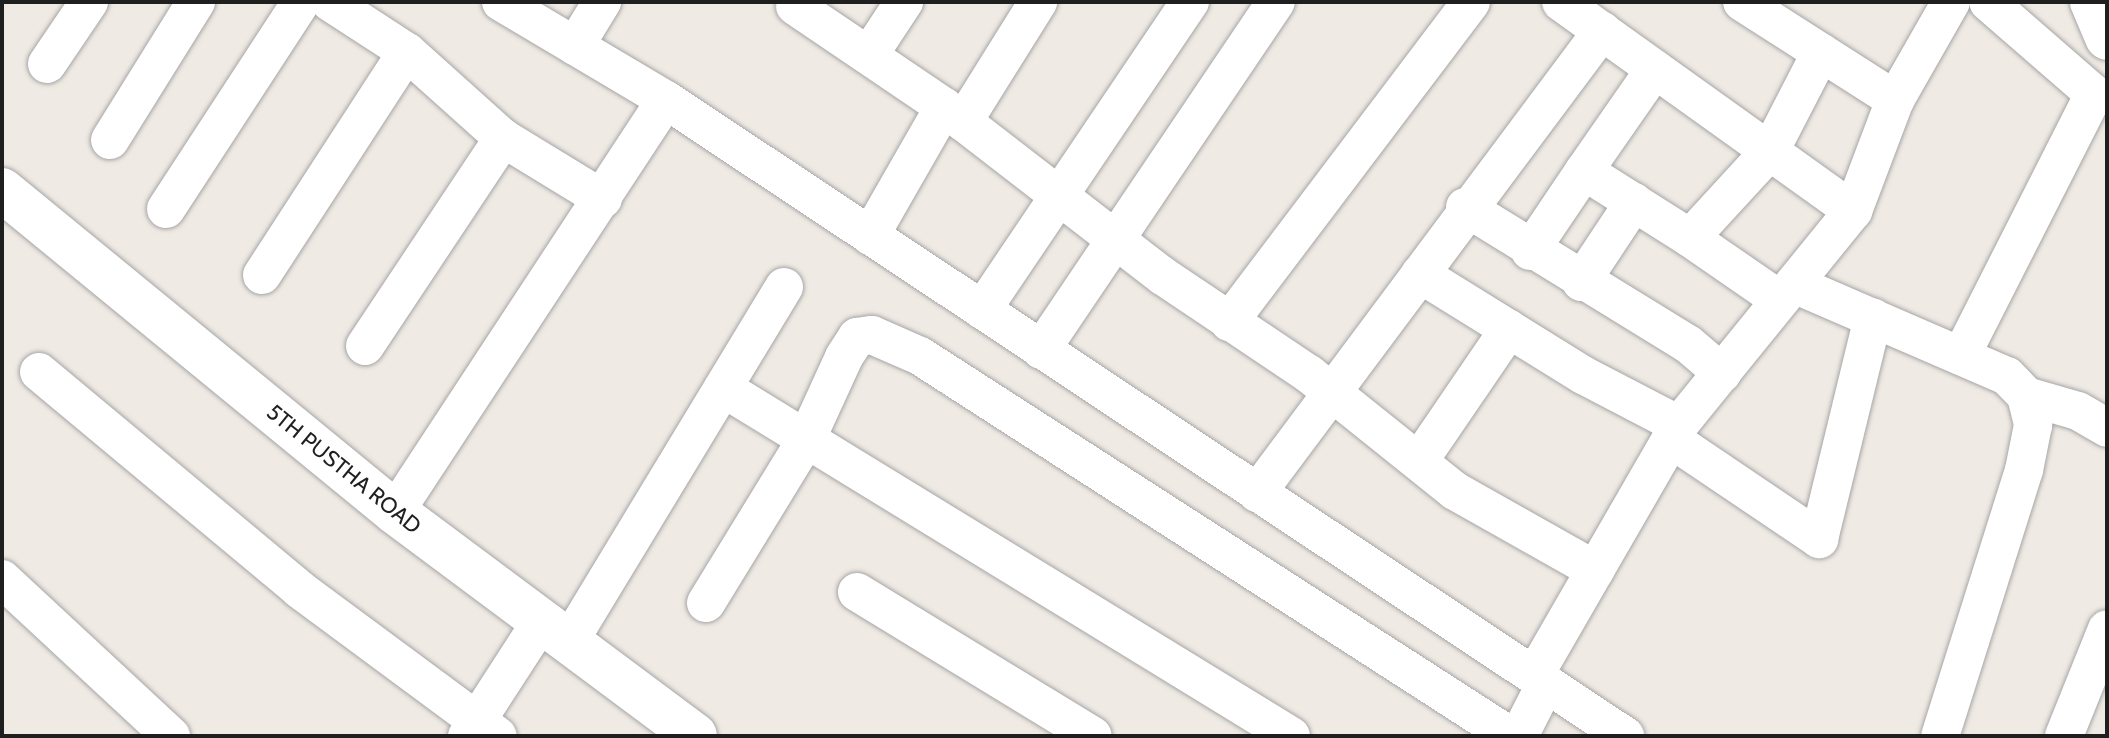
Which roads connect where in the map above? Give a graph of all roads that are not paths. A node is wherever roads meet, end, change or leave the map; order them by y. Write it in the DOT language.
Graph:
graph roads {
  1 [pos="89,2"];
  2 [pos="196,2"];
  3 [pos="301,2"];
  4 [pos="330,2"];
  5 [pos="501,2"];
  6 [pos="602,2"];
  7 [pos="904,2"];
  8 [pos="1038,2"];
  9 [pos="1190,2"];
  10 [pos="1276,2"];
  11 [pos="1471,2"];
  12 [pos="1561,2"];
  13 [pos="1742,2"];
  14 [pos="1951,2"];
  15 [pos="1988,2"];
  16 [pos="2092,2"];
  17 [pos="795,6"];
  18 [pos="1602,31"];
  19 [pos="2107,38"];
  20 [pos="575,46"];
  21 [pos="407,52"];
  22 [pos="1821,52"];
  23 [pos="869,55"];
  24 [pos="47,64"];
  25 [pos="1655,69"];
  26 [pos="666,100"];
  27 [pos="1895,100"];
  28 [pos="953,115"];
  29 [pos="503,138"];
  30 [pos="110,140"];
  31 [pos="1770,151"];
  32 [pos="1584,171"];
  33 [pos="2,190"];
  34 [pos="1058,198"];
  35 [pos="603,199"];
  36 [pos="1634,202"];
  37 [pos="1465,207"];
  38 [pos="166,209"];
  39 [pos="1853,211"];
  40 [pos="870,236"];
  41 [pos="1690,238"];
  42 [pos="1115,239"];
  43 [pos="1530,251"];
  44 [pos="1420,274"];
  45 [pos="262,275"];
  46 [pos="1581,282"];
  47 [pos="784,287"];
  48 [pos="1787,292"];
  49 [pos="982,310"];
  50 [pos="1873,318"];
  51 [pos="1229,322"];
  52 [pos="1509,329"];
  53 [pos="365,346"];
  54 [pos="1041,350"];
  55 [pos="1961,356"];
  56 [pos="39,372"];
  57 [pos="1722,373"];
  58 [pos="723,388"];
  59 [pos="1333,392"];
  60 [pos="2026,396"];
  61 [pos="2107,428"];
  62 [pos="1675,432"];
  63 [pos="807,438"];
  64 [pos="1419,461"];
  65 [pos="1257,493"];
  66 [pos="395,512"];
  67 [pos="1595,570"];
  68 [pos="2,579"];
  69 [pos="857,592"];
  70 [pos="706,603"];
  71 [pos="2107,629"];
  72 [pos="556,631"];
  73 [pos="1540,680"];
  74 [pos="481,731"];
  75 [pos="171,736"];
  76 [pos="695,736"];
  77 [pos="1093,736"];
  78 [pos="1291,736"];
  79 [pos="1510,736"];
  80 [pos="1519,736"];
  81 [pos="1625,736"];
  82 [pos="1940,736"];
  83 [pos="2064,736"];
  1 -- 24 [label="street"];
  2 -- 30 [label="street"];
  3 -- 38 [label="street"];
  4 -- 21 [label="street"];
  5 -- 20 [label="street"];
  6 -- 20 [label="street"];
  7 -- 23 [label="street"];
  8 -- 28 [label="street"];
  9 -- 34 [label="street"];
  10 -- 42 [label="street"];
  11 -- 51 [label="street"];
  12 -- 18 [label="street"];
  13 -- 22 [label="street"];
  14 -- 27 [label="street"];
  15 -- 55 [label="street"];
  16 -- 19 [label="street"];
  17 -- 23 [label="street"];
  18 -- 25 [label="street"];
  18 -- 37 [label="street"];
  20 -- 26 [label="street"];
  21 -- 29 [label="street"];
  21 -- 45 [label="street"];
  22 -- 27 [label="street"];
  22 -- 31 [label="street"];
  23 -- 28 [label="street"];
  25 -- 31 [label="street"];
  25 -- 32 [label="street"];
  26 -- 35 [label="street"];
  26 -- 40 [label="street"];
  27 -- 39 [label="street"];
  28 -- 34 [label="street"];
  28 -- 40 [label="street"];
  29 -- 35 [label="street"];
  29 -- 53 [label="street"];
  31 -- 39 [label="street"];
  31 -- 41 [label="street"];
  32 -- 36 [label="street"];
  32 -- 43 [label="street"];
  33 -- 66 [label="street, 5TH PUSTHA ROAD"];
  34 -- 42 [label="street"];
  34 -- 49 [label="street"];
  35 -- 66 [label="street"];
  36 -- 41 [label="street"];
  36 -- 46 [label="street"];
  37 -- 43 [label="street"];
  37 -- 44 [label="street"];
  39 -- 48 [label="street"];
  40 -- 49 [label="street"];
  41 -- 48 [label="street"];
  42 -- 51 [label="street"];
  42 -- 54 [label="street"];
  43 -- 46 [label="street"];
  44 -- 52 [label="street"];
  44 -- 59 [label="street"];
  46 -- 57 [label="street"];
  47 -- 58 [label="street"];
  48 -- 50 [label="street"];
  48 -- 57 [label="street"];
  49 -- 54 [label="street"];
  50 -- 55 [label="street"];
  50 -- 62 [label="street"];
  51 -- 59 [label="street"];
  52 -- 62 [label="street"];
  52 -- 64 [label="street"];
  54 -- 65 [label="street"];
  55 -- 60 [label="street"];
  56 -- 74 [label="street"];
  57 -- 62 [label="street"];
  58 -- 63 [label="street"];
  58 -- 72 [label="street"];
  59 -- 64 [label="street"];
  59 -- 65 [label="street"];
  60 -- 61 [label="street"];
  60 -- 82 [label="street"];
  62 -- 67 [label="street"];
  63 -- 70 [label="street"];
  63 -- 78 [label="street"];
  63 -- 79 [label="street"];
  64 -- 67 [label="street"];
  65 -- 73 [label="street"];
  66 -- 72 [label="street, 5TH PUSTHA ROAD"];
  67 -- 73 [label="street"];
  68 -- 75 [label="street"];
  69 -- 77 [label="street"];
  71 -- 83 [label="street"];
  72 -- 74 [label="street"];
  72 -- 76 [label="street, 5TH PUSTHA ROAD"];
  73 -- 80 [label="street"];
  73 -- 81 [label="street"];
}
